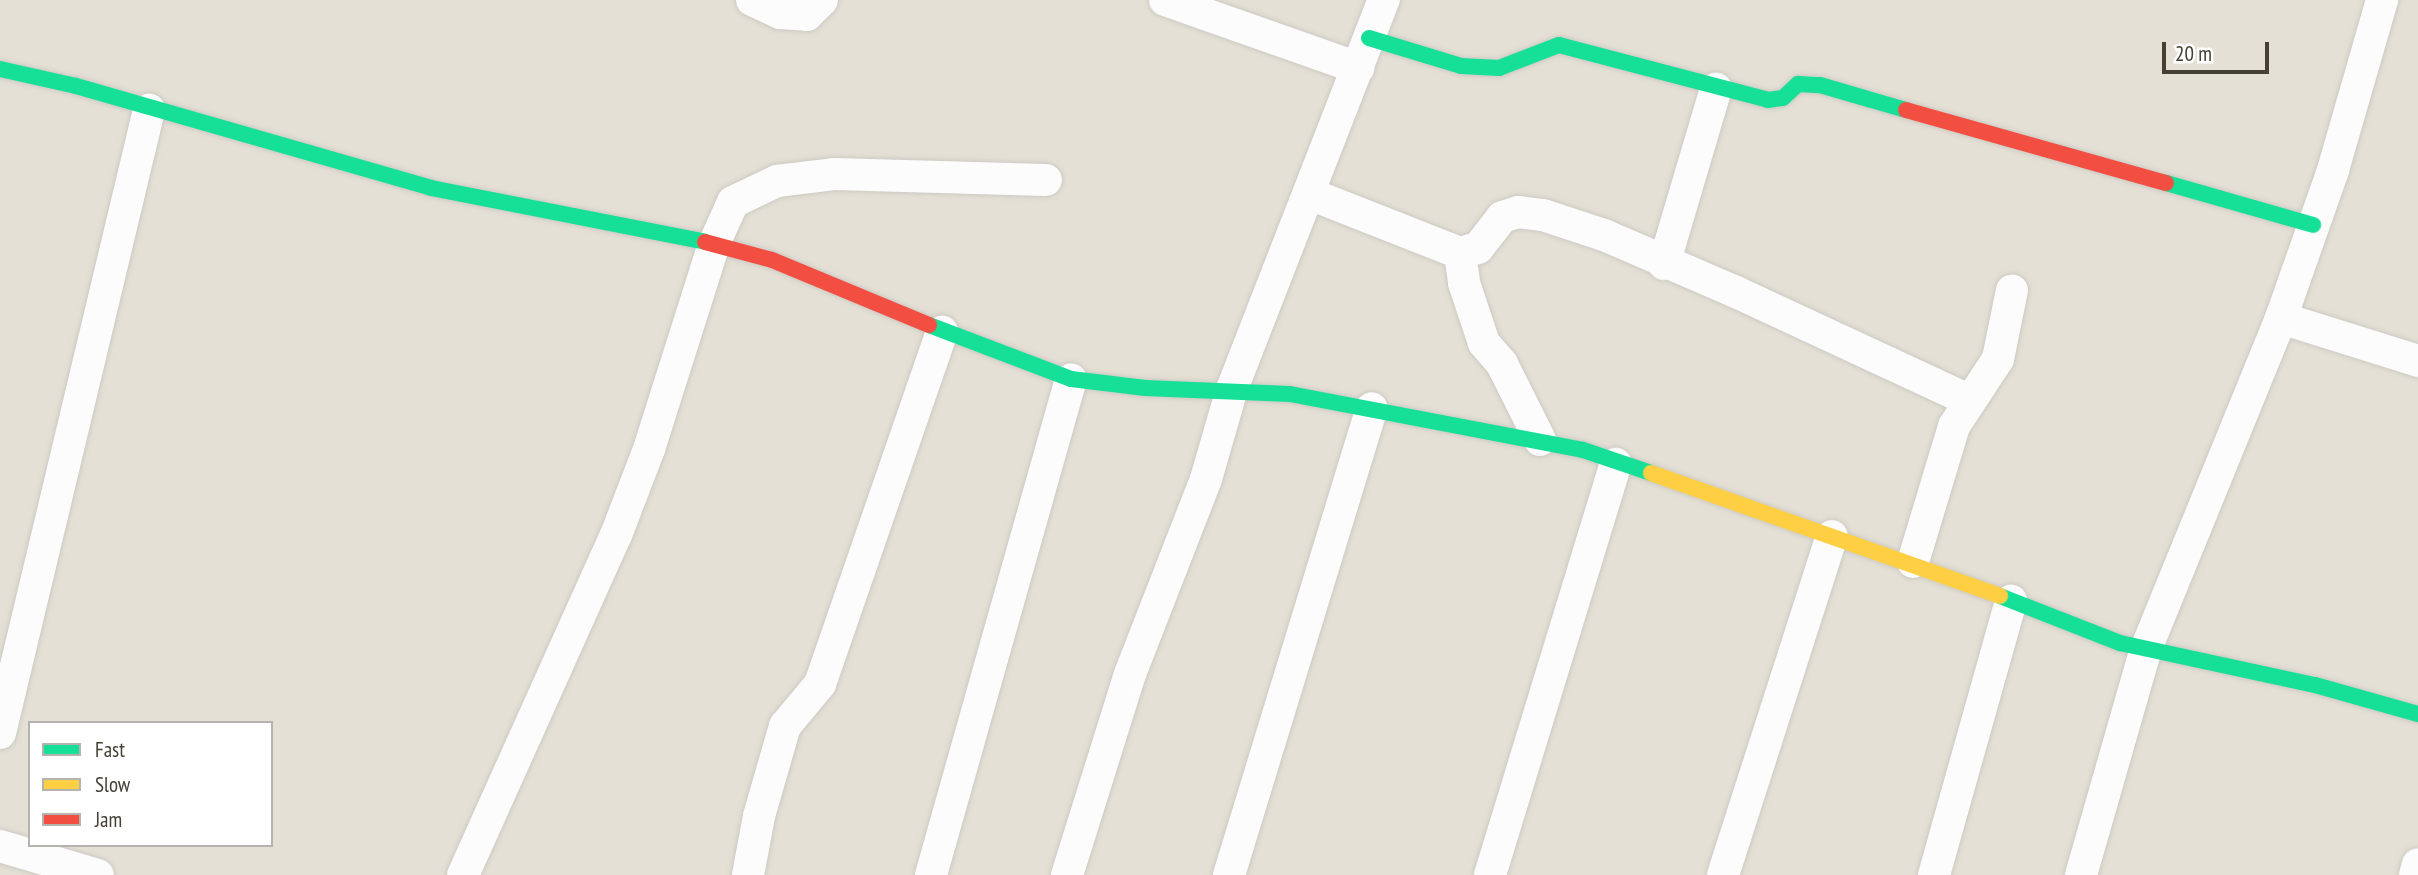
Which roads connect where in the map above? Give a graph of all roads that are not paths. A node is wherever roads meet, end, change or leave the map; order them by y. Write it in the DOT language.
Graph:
graph roads {
  1 [pos="752,0"];
  2 [pos="822,0"];
  3 [pos="1384,0"];
  4 [pos="2382,0"];
  5 [pos="1185,3"];
  6 [pos="1369,38"];
  7 [pos="1358,68"];
  8 [pos="0,69"];
  9 [pos="1716,89"];
  10 [pos="149,110"];
  11 [pos="1046,180"];
  12 [pos="1310,194"];
  13 [pos="2313,225"];
  14 [pos="714,244"];
  15 [pos="1460,253"];
  16 [pos="1664,264"];
  17 [pos="2012,290"];
  18 [pos="2281,318"];
  19 [pos="942,331"];
  20 [pos="2418,361"];
  21 [pos="1071,379"];
  22 [pos="1232,389"];
  23 [pos="1969,400"];
  24 [pos="1372,408"];
  25 [pos="1540,440"];
  26 [pos="1616,464"];
  27 [pos="1832,536"];
  28 [pos="1913,562"];
  29 [pos="2011,601"];
  30 [pos="2146,649"];
  31 [pos="2418,714"];
  32 [pos="0,733"];
  33 [pos="0,846"];
  34 [pos="2418,864"];
  35 [pos="98,875"];
  36 [pos="464,875"];
  37 [pos="748,875"];
  38 [pos="931,875"];
  39 [pos="1067,875"];
  40 [pos="1230,875"];
  41 [pos="1490,875"];
  42 [pos="1723,875"];
  43 [pos="1934,875"];
  44 [pos="2081,875"];
  45 [pos="2415,875"];
  1 -- 2 [label="street"];
  3 -- 6 [label="street"];
  4 -- 13 [label="street"];
  5 -- 7 [label="street"];
  6 -- 7 [label="street"];
  6 -- 9 [label="street"];
  7 -- 12 [label="street"];
  8 -- 10 [label="street"];
  9 -- 13 [label="street"];
  9 -- 16 [label="street"];
  10 -- 14 [label="street"];
  10 -- 32 [label="street"];
  11 -- 14 [label="street"];
  12 -- 15 [label="street"];
  12 -- 22 [label="street"];
  13 -- 18 [label="street"];
  14 -- 19 [label="street"];
  14 -- 36 [label="street"];
  15 -- 16 [label="street"];
  15 -- 25 [label="street"];
  16 -- 23 [label="street"];
  17 -- 23 [label="street"];
  18 -- 20 [label="street"];
  18 -- 30 [label="street"];
  19 -- 21 [label="street"];
  19 -- 37 [label="street"];
  21 -- 22 [label="street"];
  21 -- 38 [label="street"];
  22 -- 24 [label="street"];
  22 -- 39 [label="street"];
  23 -- 28 [label="street"];
  24 -- 25 [label="street"];
  24 -- 40 [label="street"];
  25 -- 26 [label="street"];
  26 -- 27 [label="street"];
  26 -- 41 [label="street"];
  27 -- 28 [label="street"];
  27 -- 42 [label="street"];
  28 -- 29 [label="street"];
  29 -- 30 [label="street"];
  29 -- 43 [label="street"];
  30 -- 31 [label="street"];
  30 -- 44 [label="street"];
  33 -- 35 [label="street"];
  34 -- 45 [label="street"];
}
